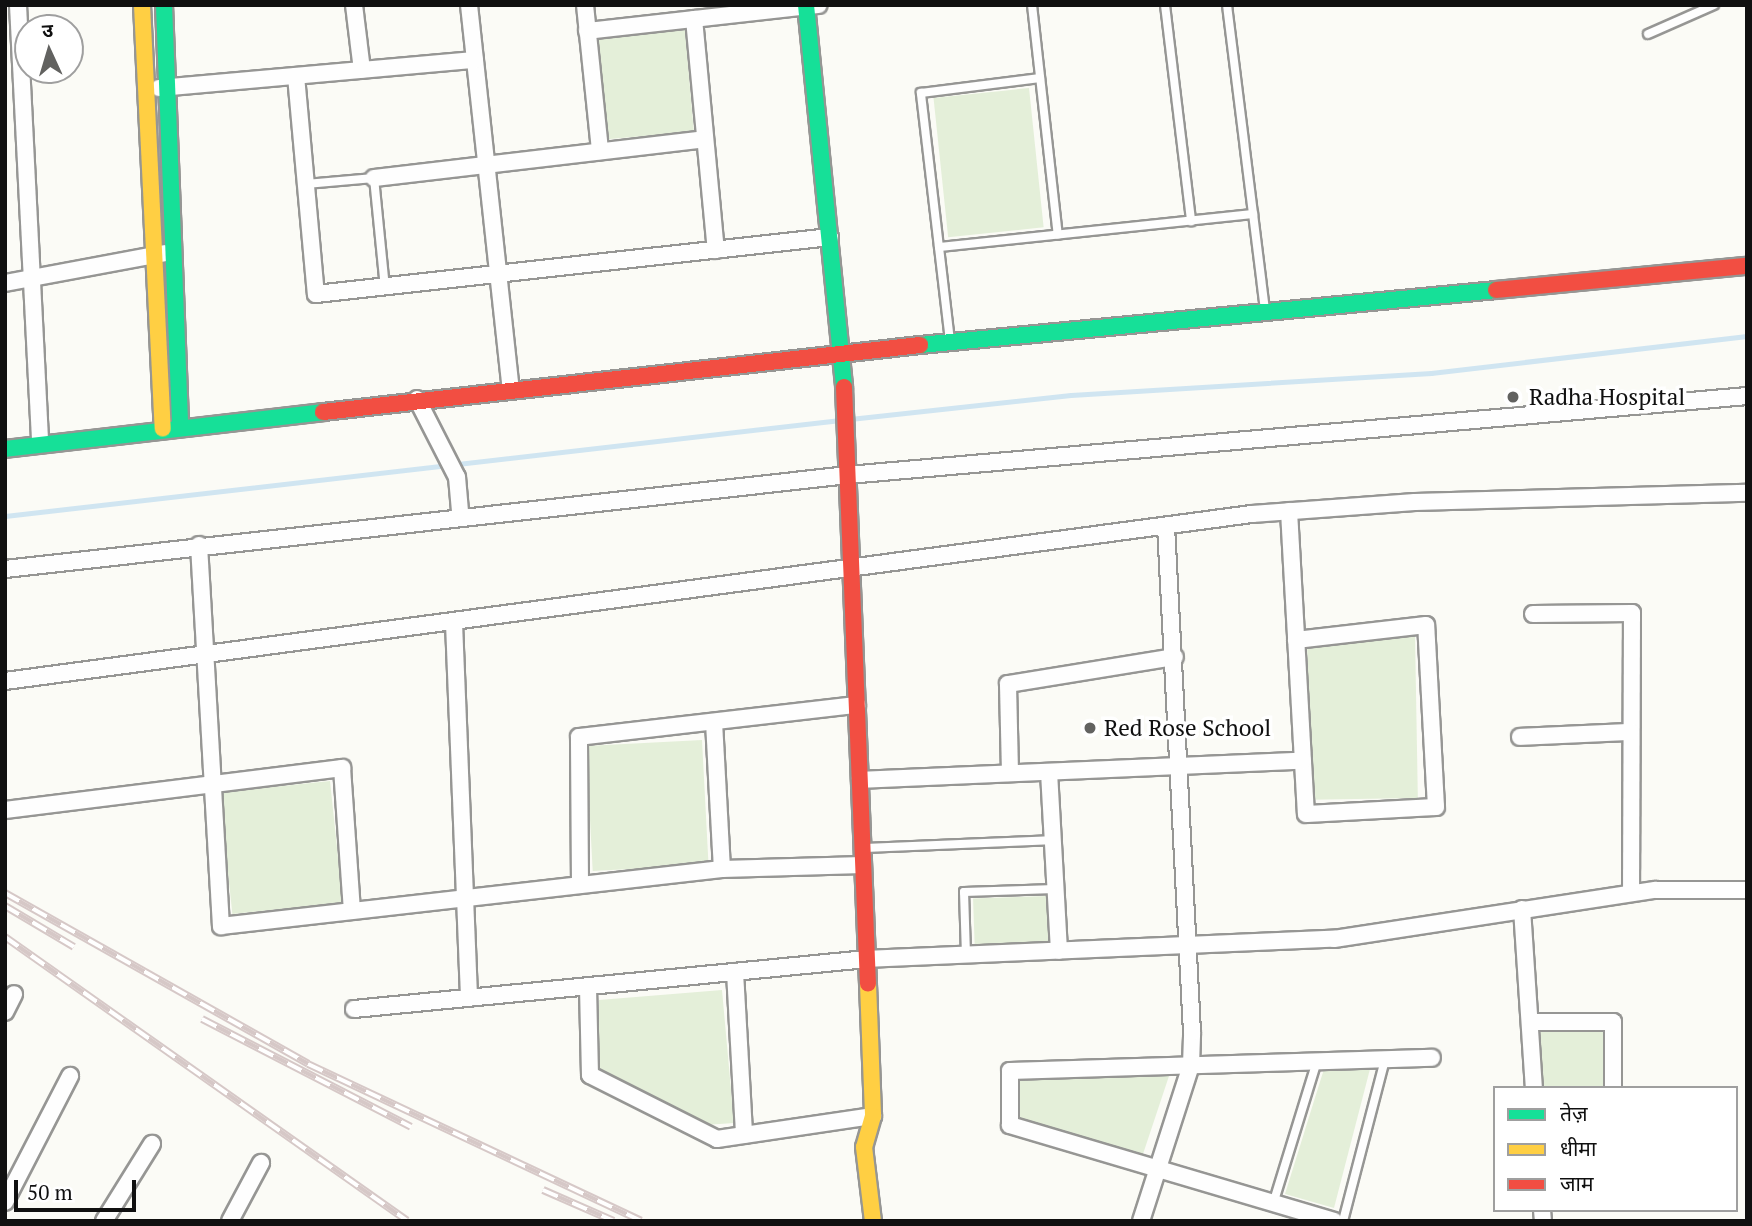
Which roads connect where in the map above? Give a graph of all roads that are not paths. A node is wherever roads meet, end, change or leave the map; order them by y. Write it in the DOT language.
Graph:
graph roads {
  1 [pos="18,5"];
  2 [pos="142,5"];
  3 [pos="164,5"];
  4 [pos="354,5"];
  5 [pos="469,5"];
  6 [pos="584,5"];
  7 [pos="1032,5"];
  8 [pos="1165,5"];
  9 [pos="1227,5"];
  10 [pos="1714,5"];
  11 [pos="810,6"];
  12 [pos="694,19"];
  13 [pos="587,31"];
  14 [pos="12,34"];
  15 [pos="1648,34"];
  16 [pos="475,60"];
  17 [pos="362,70"];
  18 [pos="296,76"];
  19 [pos="1040,78"];
  20 [pos="167,88"];
  21 [pos="147,89"];
  22 [pos="705,139"];
  23 [pos="600,151"];
  24 [pos="486,163"];
  25 [pos="374,177"];
  26 [pos="306,184"];
  27 [pos="1253,214"];
  28 [pos="1191,221"];
  29 [pos="1058,235"];
  30 [pos="830,237"];
  31 [pos="939,247"];
  32 [pos="716,250"];
  33 [pos="173,252"];
  34 [pos="156,255"];
  35 [pos="1747,266"];
  36 [pos="499,276"];
  37 [pos="30,278"];
  38 [pos="5,283"];
  39 [pos="385,288"];
  40 [pos="1265,310"];
  41 [pos="950,341"];
  42 [pos="843,352"];
  43 [pos="511,389"];
  44 [pos="1747,396"];
  45 [pos="416,399"];
  46 [pos="172,427"];
  47 [pos="40,443"];
  48 [pos="5,449"];
  49 [pos="848,475"];
  50 [pos="1747,493"];
  51 [pos="1289,511"];
  52 [pos="460,516"];
  53 [pos="1166,526"];
  54 [pos="199,545"];
  55 [pos="5,569"];
  56 [pos="852,569"];
  57 [pos="1533,614"];
  58 [pos="454,623"];
  59 [pos="1296,640"];
  60 [pos="201,656"];
  61 [pos="1175,657"];
  62 [pos="5,681"];
  63 [pos="857,705"];
  64 [pos="714,722"];
  65 [pos="1632,732"];
  66 [pos="1520,737"];
  67 [pos="1303,761"];
  68 [pos="1180,766"];
  69 [pos="1048,772"];
  70 [pos="1010,774"];
  71 [pos="860,780"];
  72 [pos="211,785"];
  73 [pos="5,810"];
  74 [pos="1052,840"];
  75 [pos="863,848"];
  76 [pos="863,865"];
  77 [pos="722,869"];
  78 [pos="580,885"];
  79 [pos="1055,888"];
  80 [pos="1747,890"];
  81 [pos="1630,893"];
  82 [pos="465,898"];
  83 [pos="1522,909"];
  84 [pos="352,911"];
  85 [pos="1189,945"];
  86 [pos="1059,951"];
  87 [pos="967,955"];
  88 [pos="867,959"];
  89 [pos="734,972"];
  90 [pos="588,986"];
  91 [pos="14,994"];
  92 [pos="469,998"];
  93 [pos="354,1009"];
  94 [pos="5,1012"];
  95 [pos="1530,1022"];
  96 [pos="1432,1058"];
  97 [pos="1385,1059"];
  98 [pos="1317,1061"];
  99 [pos="1191,1065"];
  100 [pos="70,1076"];
  101 [pos="1534,1086"];
  102 [pos="1614,1086"];
  103 [pos="873,1116"];
  104 [pos="744,1135"];
  105 [pos="152,1144"];
  106 [pos="261,1163"];
  107 [pos="1157,1172"];
  108 [pos="5,1202"];
  109 [pos="1273,1204"];
  110 [pos="104,1221"];
  111 [pos="230,1221"];
  112 [pos="873,1221"];
  113 [pos="1141,1221"];
  114 [pos="1334,1221"];
  115 [pos="1343,1221"];
  1 -- 14 [label="street"];
  2 -- 21 [label="street"];
  3 -- 20 [label="street"];
  4 -- 17 [label="street"];
  5 -- 16 [label="street"];
  6 -- 13 [label="street"];
  7 -- 19 [label="lane"];
  8 -- 28 [label="lane"];
  9 -- 27 [label="lane"];
  10 -- 15 [label="lane"];
  11 -- 12 [label="street"];
  11 -- 30 [label="street"];
  12 -- 13 [label="street"];
  12 -- 22 [label="street"];
  13 -- 23 [label="street"];
  14 -- 37 [label="street"];
  16 -- 17 [label="street"];
  16 -- 24 [label="street"];
  17 -- 18 [label="street"];
  18 -- 20 [label="street"];
  18 -- 26 [label="street"];
  19 -- 29 [label="lane"];
  19 -- 31 [label="lane"];
  20 -- 21 [label="street"];
  20 -- 33 [label="street"];
  21 -- 34 [label="street"];
  22 -- 23 [label="street"];
  22 -- 32 [label="street"];
  23 -- 24 [label="street"];
  24 -- 25 [label="street"];
  24 -- 36 [label="street"];
  25 -- 26 [label="lane"];
  25 -- 39 [label="lane"];
  26 -- 39 [label="street"];
  27 -- 28 [label="lane"];
  27 -- 40 [label="lane"];
  28 -- 29 [label="lane"];
  29 -- 31 [label="lane"];
  30 -- 32 [label="street"];
  30 -- 42 [label="street"];
  31 -- 41 [label="lane"];
  32 -- 36 [label="street"];
  33 -- 34 [label="street"];
  33 -- 46 [label="street"];
  34 -- 37 [label="street"];
  34 -- 46 [label="street"];
  35 -- 40 [label="street"];
  36 -- 39 [label="street"];
  36 -- 43 [label="street"];
  37 -- 38 [label="street"];
  37 -- 47 [label="street"];
  40 -- 41 [label="street"];
  41 -- 42 [label="street"];
  42 -- 43 [label="street"];
  42 -- 49 [label="street"];
  43 -- 45 [label="street"];
  44 -- 49 [label="street"];
  45 -- 46 [label="street"];
  45 -- 52 [label="street"];
  46 -- 47 [label="street"];
  47 -- 48 [label="street"];
  49 -- 52 [label="street"];
  49 -- 56 [label="street"];
  50 -- 51 [label="street"];
  51 -- 53 [label="street"];
  51 -- 59 [label="street"];
  52 -- 54 [label="street"];
  53 -- 56 [label="street"];
  53 -- 61 [label="street"];
  54 -- 55 [label="street"];
  54 -- 60 [label="street"];
  56 -- 58 [label="street"];
  56 -- 63 [label="street"];
  57 -- 65 [label="street"];
  58 -- 60 [label="street"];
  58 -- 82 [label="street"];
  59 -- 67 [label="street"];
  59 -- 67 [label="street"];
  60 -- 62 [label="street"];
  60 -- 72 [label="street"];
  61 -- 68 [label="street"];
  61 -- 70 [label="street"];
  63 -- 64 [label="street"];
  63 -- 71 [label="street"];
  64 -- 77 [label="street"];
  64 -- 78 [label="street"];
  65 -- 66 [label="street"];
  65 -- 81 [label="street"];
  67 -- 68 [label="street"];
  68 -- 69 [label="street"];
  68 -- 85 [label="street"];
  69 -- 70 [label="street"];
  69 -- 74 [label="street"];
  70 -- 71 [label="street"];
  71 -- 75 [label="street"];
  72 -- 73 [label="street"];
  72 -- 84 [label="street"];
  72 -- 84 [label="street"];
  74 -- 75 [label="lane"];
  74 -- 79 [label="street"];
  75 -- 76 [label="street"];
  76 -- 77 [label="street"];
  76 -- 88 [label="street"];
  77 -- 78 [label="street"];
  78 -- 82 [label="street"];
  79 -- 86 [label="street"];
  79 -- 87 [label="lane"];
  80 -- 81 [label="street"];
  81 -- 83 [label="street"];
  82 -- 84 [label="street"];
  82 -- 92 [label="street"];
  83 -- 85 [label="street"];
  83 -- 95 [label="street"];
  85 -- 86 [label="street"];
  85 -- 99 [label="street"];
  86 -- 87 [label="street"];
  87 -- 88 [label="street"];
  88 -- 89 [label="street"];
  88 -- 103 [label="street"];
  89 -- 90 [label="street"];
  89 -- 104 [label="street"];
  90 -- 92 [label="street"];
  90 -- 104 [label="street"];
  91 -- 94 [label="street"];
  92 -- 93 [label="street"];
  95 -- 101 [label="street"];
  95 -- 102 [label="street"];
  96 -- 97 [label="street"];
  97 -- 98 [label="street"];
  97 -- 115 [label="lane"];
  98 -- 99 [label="street"];
  98 -- 109 [label="lane"];
  99 -- 107 [label="street"];
  99 -- 107 [label="street"];
  100 -- 108 [label="street"];
  103 -- 104 [label="street"];
  103 -- 112 [label="street"];
  105 -- 110 [label="street"];
  106 -- 111 [label="street"];
  107 -- 109 [label="street"];
  107 -- 113 [label="street"];
  109 -- 114 [label="street"];
}
